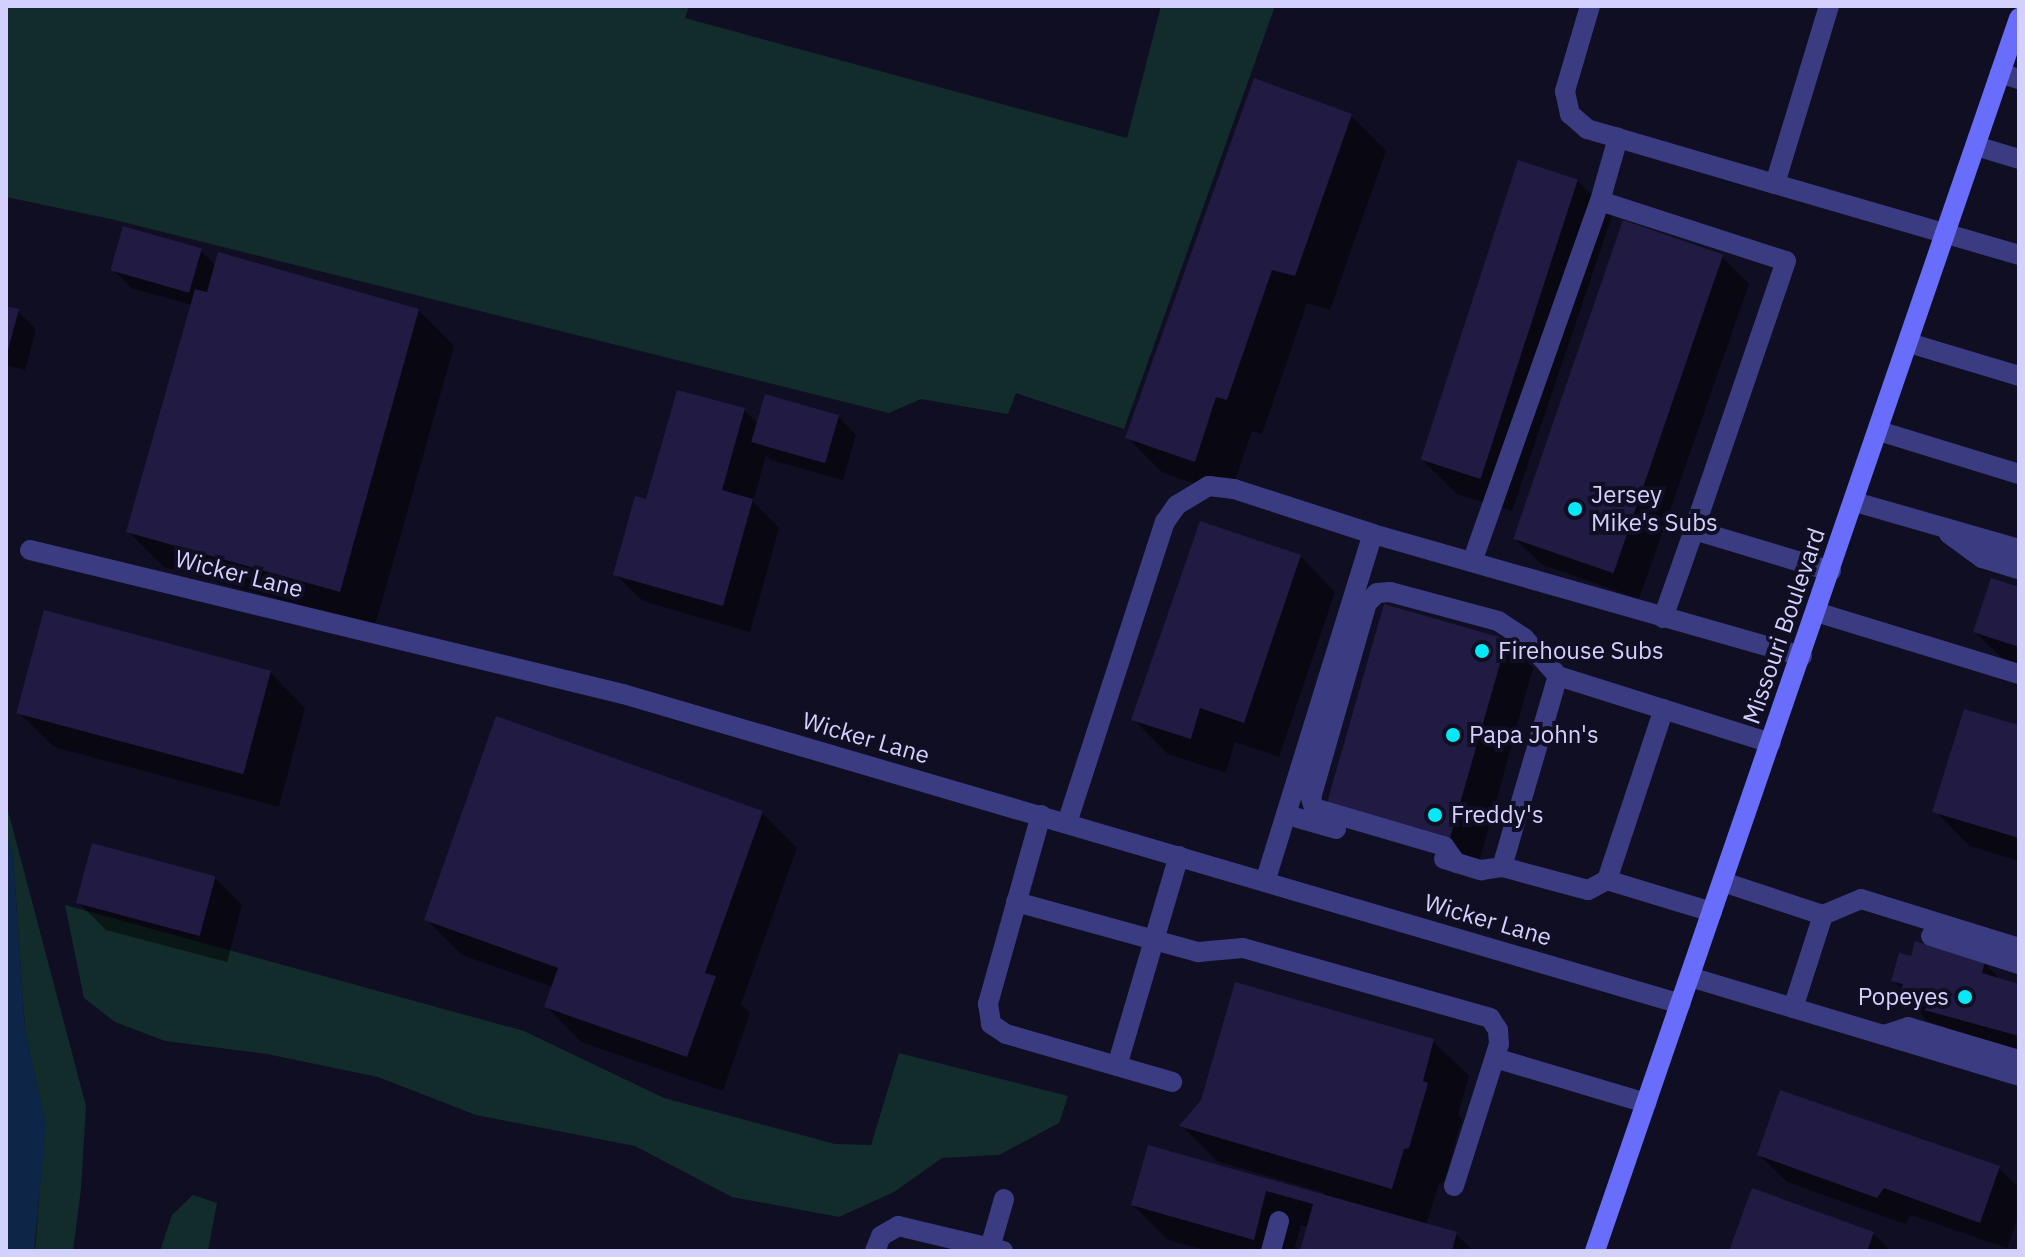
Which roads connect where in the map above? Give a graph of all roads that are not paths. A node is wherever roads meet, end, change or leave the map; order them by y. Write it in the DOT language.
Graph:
graph roads {
  1 [pos="1590,6"];
  2 [pos="1829,6"];
  3 [pos="2019,18"];
  4 [pos="2010,76"];
  5 [pos="1618,138"];
  6 [pos="1976,146"];
  7 [pos="2019,159"];
  8 [pos="1775,184"];
  9 [pos="1600,201"];
  10 [pos="1948,233"];
  11 [pos="2019,255"];
  12 [pos="1909,343"];
  13 [pos="2019,376"];
  14 [pos="1879,431"];
  15 [pos="2019,474"];
  16 [pos="1855,502"];
  17 [pos="1940,527"];
  18 [pos="1694,530"];
  19 [pos="1373,534"];
  20 [pos="2019,549"];
  21 [pos="30,550"];
  22 [pos="1472,562"];
  23 [pos="2019,569"];
  24 [pos="1831,571"];
  25 [pos="1816,612"];
  26 [pos="1663,618"];
  27 [pos="1802,656"];
  28 [pos="2019,674"];
  29 [pos="1558,676"];
  30 [pos="1664,709"];
  31 [pos="1771,743"];
  32 [pos="1041,815"];
  33 [pos="1287,815"];
  34 [pos="1067,823"];
  35 [pos="1179,856"];
  36 [pos="1456,863"];
  37 [pos="1502,867"];
  38 [pos="1607,880"];
  39 [pos="1265,882"];
  40 [pos="1723,882"];
  41 [pos="1016,902"];
  42 [pos="1886,908"];
  43 [pos="1712,912"];
  44 [pos="1823,915"];
  45 [pos="1154,940"];
  46 [pos="2019,948"];
  47 [pos="2019,964"];
  48 [pos="1690,977"];
  49 [pos="1681,1004"];
  50 [pos="1793,1008"];
  51 [pos="1884,1035"];
  52 [pos="1495,1058"];
  53 [pos="2019,1060"];
  54 [pos="1117,1066"];
  55 [pos="2019,1076"];
  56 [pos="1172,1082"];
  57 [pos="1646,1103"];
  58 [pos="1454,1186"];
  59 [pos="1004,1199"];
  60 [pos="1279,1221"];
  61 [pos="994,1250"];
  62 [pos="875,1251"];
  63 [pos="1271,1251"];
  64 [pos="1595,1251"];
  1 -- 5 [label="street"];
  2 -- 8 [label="street"];
  3 -- 4 [label="main road, Missouri Boulevard"];
  4 -- 6 [label="main road, Missouri Boulevard"];
  5 -- 8 [label="street"];
  5 -- 9 [label="street"];
  6 -- 7 [label="street"];
  6 -- 10 [label="main road, Missouri Boulevard"];
  8 -- 10 [label="street"];
  9 -- 18 [label="street"];
  9 -- 22 [label="street"];
  10 -- 11 [label="street"];
  10 -- 12 [label="main road, Missouri Boulevard"];
  12 -- 13 [label="street"];
  12 -- 14 [label="main road, Missouri Boulevard"];
  14 -- 15 [label="street"];
  14 -- 16 [label="main road, Missouri Boulevard"];
  16 -- 17 [label="street"];
  16 -- 24 [label="main road, Missouri Boulevard"];
  17 -- 20 [label="street"];
  17 -- 23 [label="street"];
  18 -- 24 [label="street"];
  18 -- 26 [label="street"];
  19 -- 22 [label="street"];
  19 -- 33 [label="street"];
  19 -- 34 [label="street"];
  21 -- 32 [label="street, Wicker Lane"];
  22 -- 26 [label="street"];
  24 -- 25 [label="main road, Missouri Boulevard"];
  25 -- 27 [label="main road, Missouri Boulevard"];
  25 -- 28 [label="street"];
  26 -- 27 [label="street"];
  27 -- 31 [label="main road, Missouri Boulevard"];
  29 -- 30 [label="street"];
  29 -- 36 [label="street"];
  29 -- 37 [label="street"];
  30 -- 31 [label="street"];
  30 -- 38 [label="street"];
  31 -- 40 [label="main road, Missouri Boulevard"];
  32 -- 34 [label="street, Wicker Lane"];
  32 -- 41 [label="street"];
  33 -- 36 [label="street"];
  33 -- 39 [label="street"];
  34 -- 35 [label="street, Wicker Lane"];
  35 -- 39 [label="street, Wicker Lane"];
  35 -- 45 [label="street"];
  36 -- 37 [label="street"];
  37 -- 38 [label="street"];
  38 -- 43 [label="street"];
  39 -- 49 [label="street, Wicker Lane"];
  40 -- 43 [label="main road, Missouri Boulevard"];
  40 -- 44 [label="street"];
  41 -- 45 [label="street"];
  41 -- 54 [label="street"];
  42 -- 44 [label="street"];
  42 -- 46 [label="street"];
  42 -- 47 [label="street"];
  43 -- 48 [label="main road, Missouri Boulevard"];
  44 -- 50 [label="street"];
  45 -- 52 [label="street"];
  45 -- 54 [label="street"];
  48 -- 49 [label="main road, Missouri Boulevard"];
  48 -- 50 [label="street"];
  49 -- 57 [label="main road, Missouri Boulevard"];
  50 -- 51 [label="street"];
  51 -- 53 [label="street"];
  51 -- 55 [label="street"];
  52 -- 57 [label="street"];
  52 -- 58 [label="street"];
  54 -- 56 [label="street"];
  57 -- 64 [label="main road, Missouri Boulevard"];
  59 -- 61 [label="street"];
  60 -- 63 [label="street"];
  61 -- 62 [label="street"];
}
